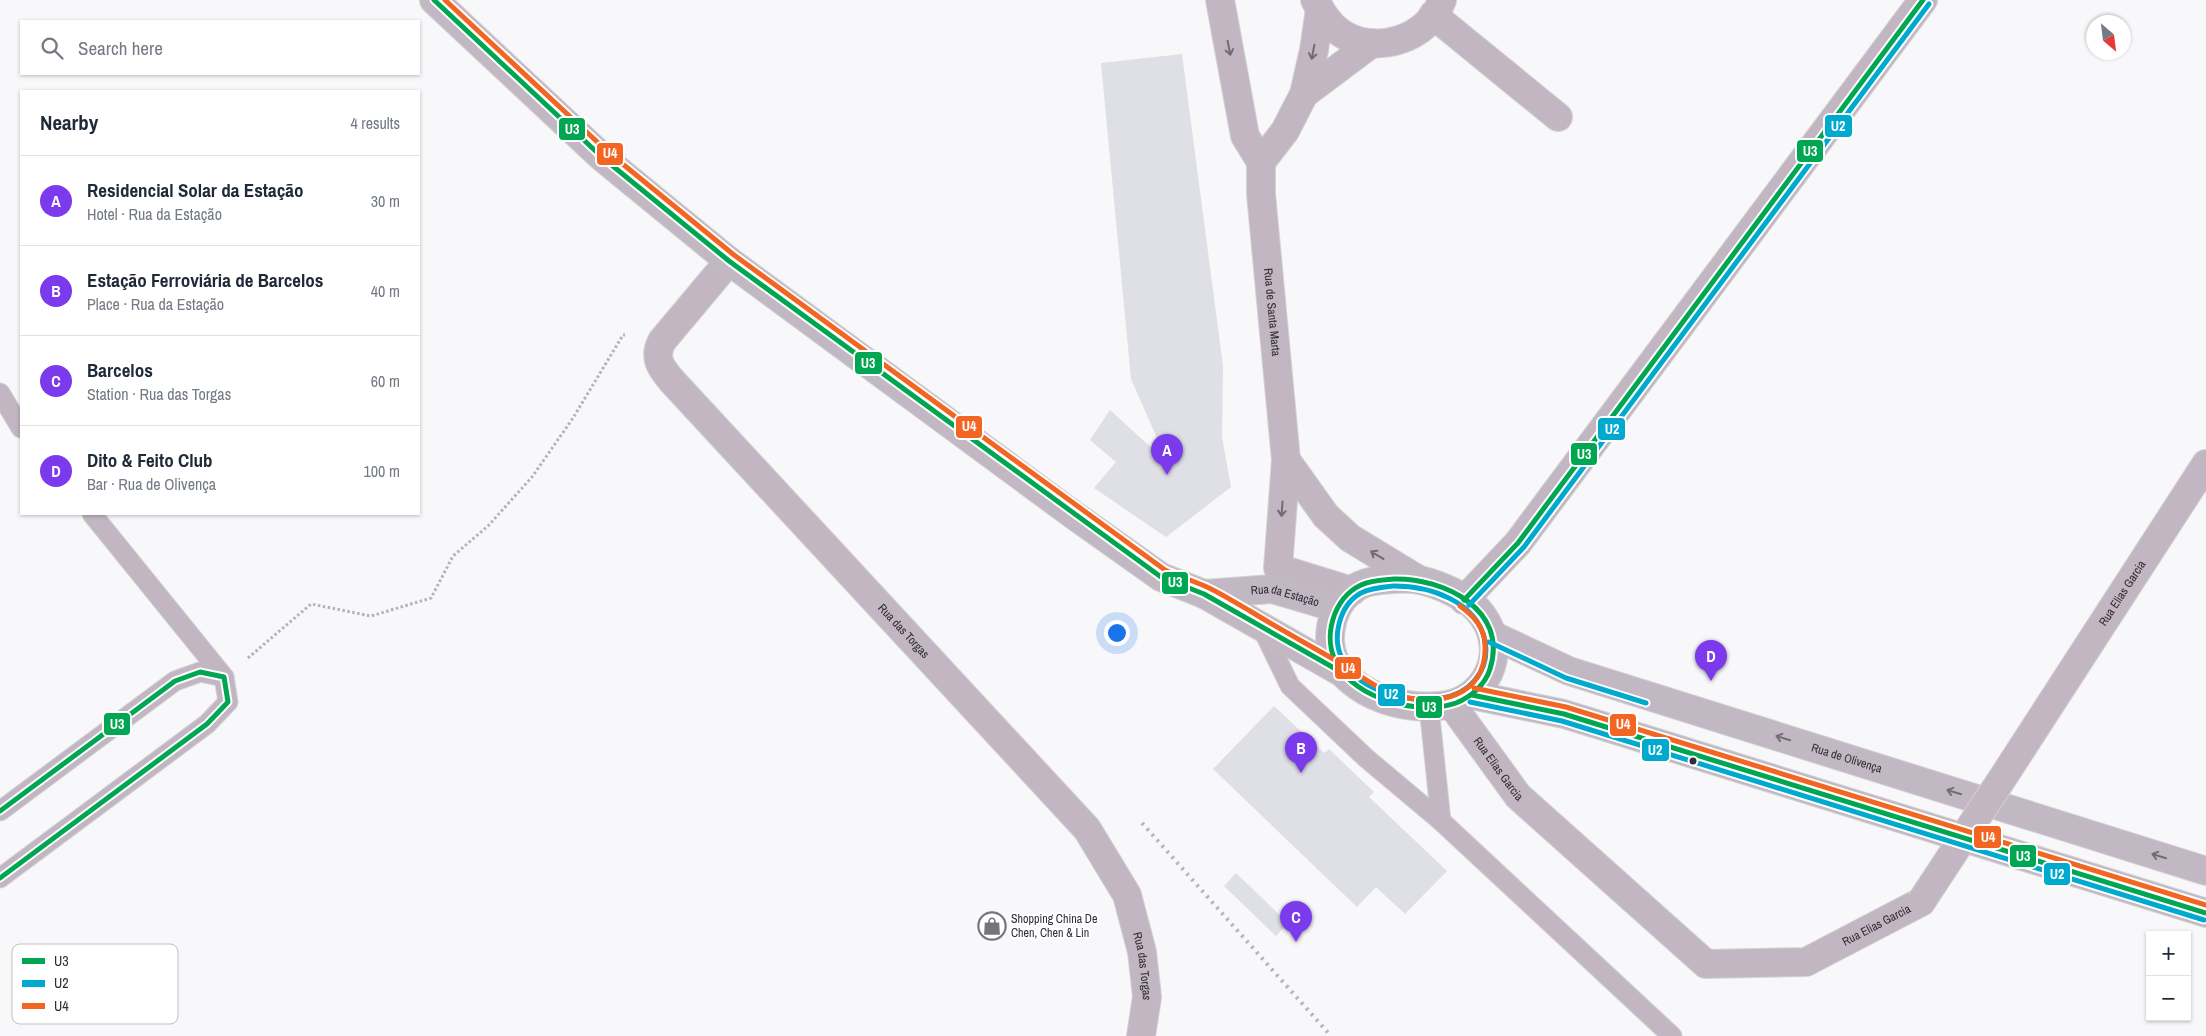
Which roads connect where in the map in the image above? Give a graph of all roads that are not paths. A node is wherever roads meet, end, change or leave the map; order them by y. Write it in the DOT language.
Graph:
graph roads {
  1 [pos="434,0"];
  2 [pos="1220,0"];
  3 [pos="1923,0"];
  4 [pos="1317,4"];
  5 [pos="1438,7"];
  6 [pos="1372,43"];
  7 [pos="1304,94"];
  8 [pos="1558,117"];
  9 [pos="1261,162"];
  10 [pos="729,261"];
  11 [pos="0,392"];
  12 [pos="20,426"];
  13 [pos="1286,460"];
  14 [pos="2206,464"];
  15 [pos="93,515"];
  16 [pos="1275,579"];
  17 [pos="1419,580"];
  18 [pos="1204,594"];
  19 [pos="1344,599"];
  20 [pos="1464,600"];
  21 [pos="1261,626"];
  22 [pos="1492,635"];
  23 [pos="1341,672"];
  24 [pos="224,677"];
  25 [pos="1451,703"];
  26 [pos="0,811"];
  27 [pos="1441,821"];
  28 [pos="2206,871"];
  29 [pos="0,878"];
  30 [pos="2206,913"];
  31 [pos="1141,1036"];
  32 [pos="1672,1036"];
  1 -- 10 [label="main road, Rua da Estação"];
  2 -- 9 [label="street, Rua de Santa Marta, one-way"];
  3 -- 20 [label="street"];
  4 -- 6 [label="street"];
  4 -- 7 [label="street, one-way"];
  5 -- 6 [label="street"];
  5 -- 8 [label="street"];
  6 -- 7 [label="street"];
  7 -- 9 [label="street"];
  9 -- 13 [label="street, Rua de Santa Marta"];
  10 -- 18 [label="main road, Rua da Estação"];
  10 -- 31 [label="street, Rua das Torgas"];
  11 -- 12 [label="lane"];
  13 -- 16 [label="street, Rua de Santa Marta, one-way"];
  17 -- 13 [label="street, one-way"];
  14 -- 25 [label="street, Rua Elias Garcia, bridge"];
  15 -- 24 [label="lane"];
  16 -- 18 [label="main road, Rua da Estação"];
  16 -- 19 [label="main road, Rua da Estação"];
  17 -- 19 [label="main road"];
  17 -- 20 [label="main road"];
  18 -- 21 [label="main road, Rua da Estação"];
  19 -- 23 [label="main road"];
  20 -- 22 [label="main road"];
  21 -- 23 [label="main road, Rua da Estação"];
  21 -- 27 [label="lane"];
  22 -- 25 [label="main road"];
  28 -- 22 [label="main road, Rua de Olivença, one-way"];
  23 -- 25 [label="main road"];
  24 -- 26 [label="lane"];
  24 -- 29 [label="lane"];
  25 -- 27 [label="lane"];
  25 -- 30 [label="main road"];
  27 -- 32 [label="lane"];
}
